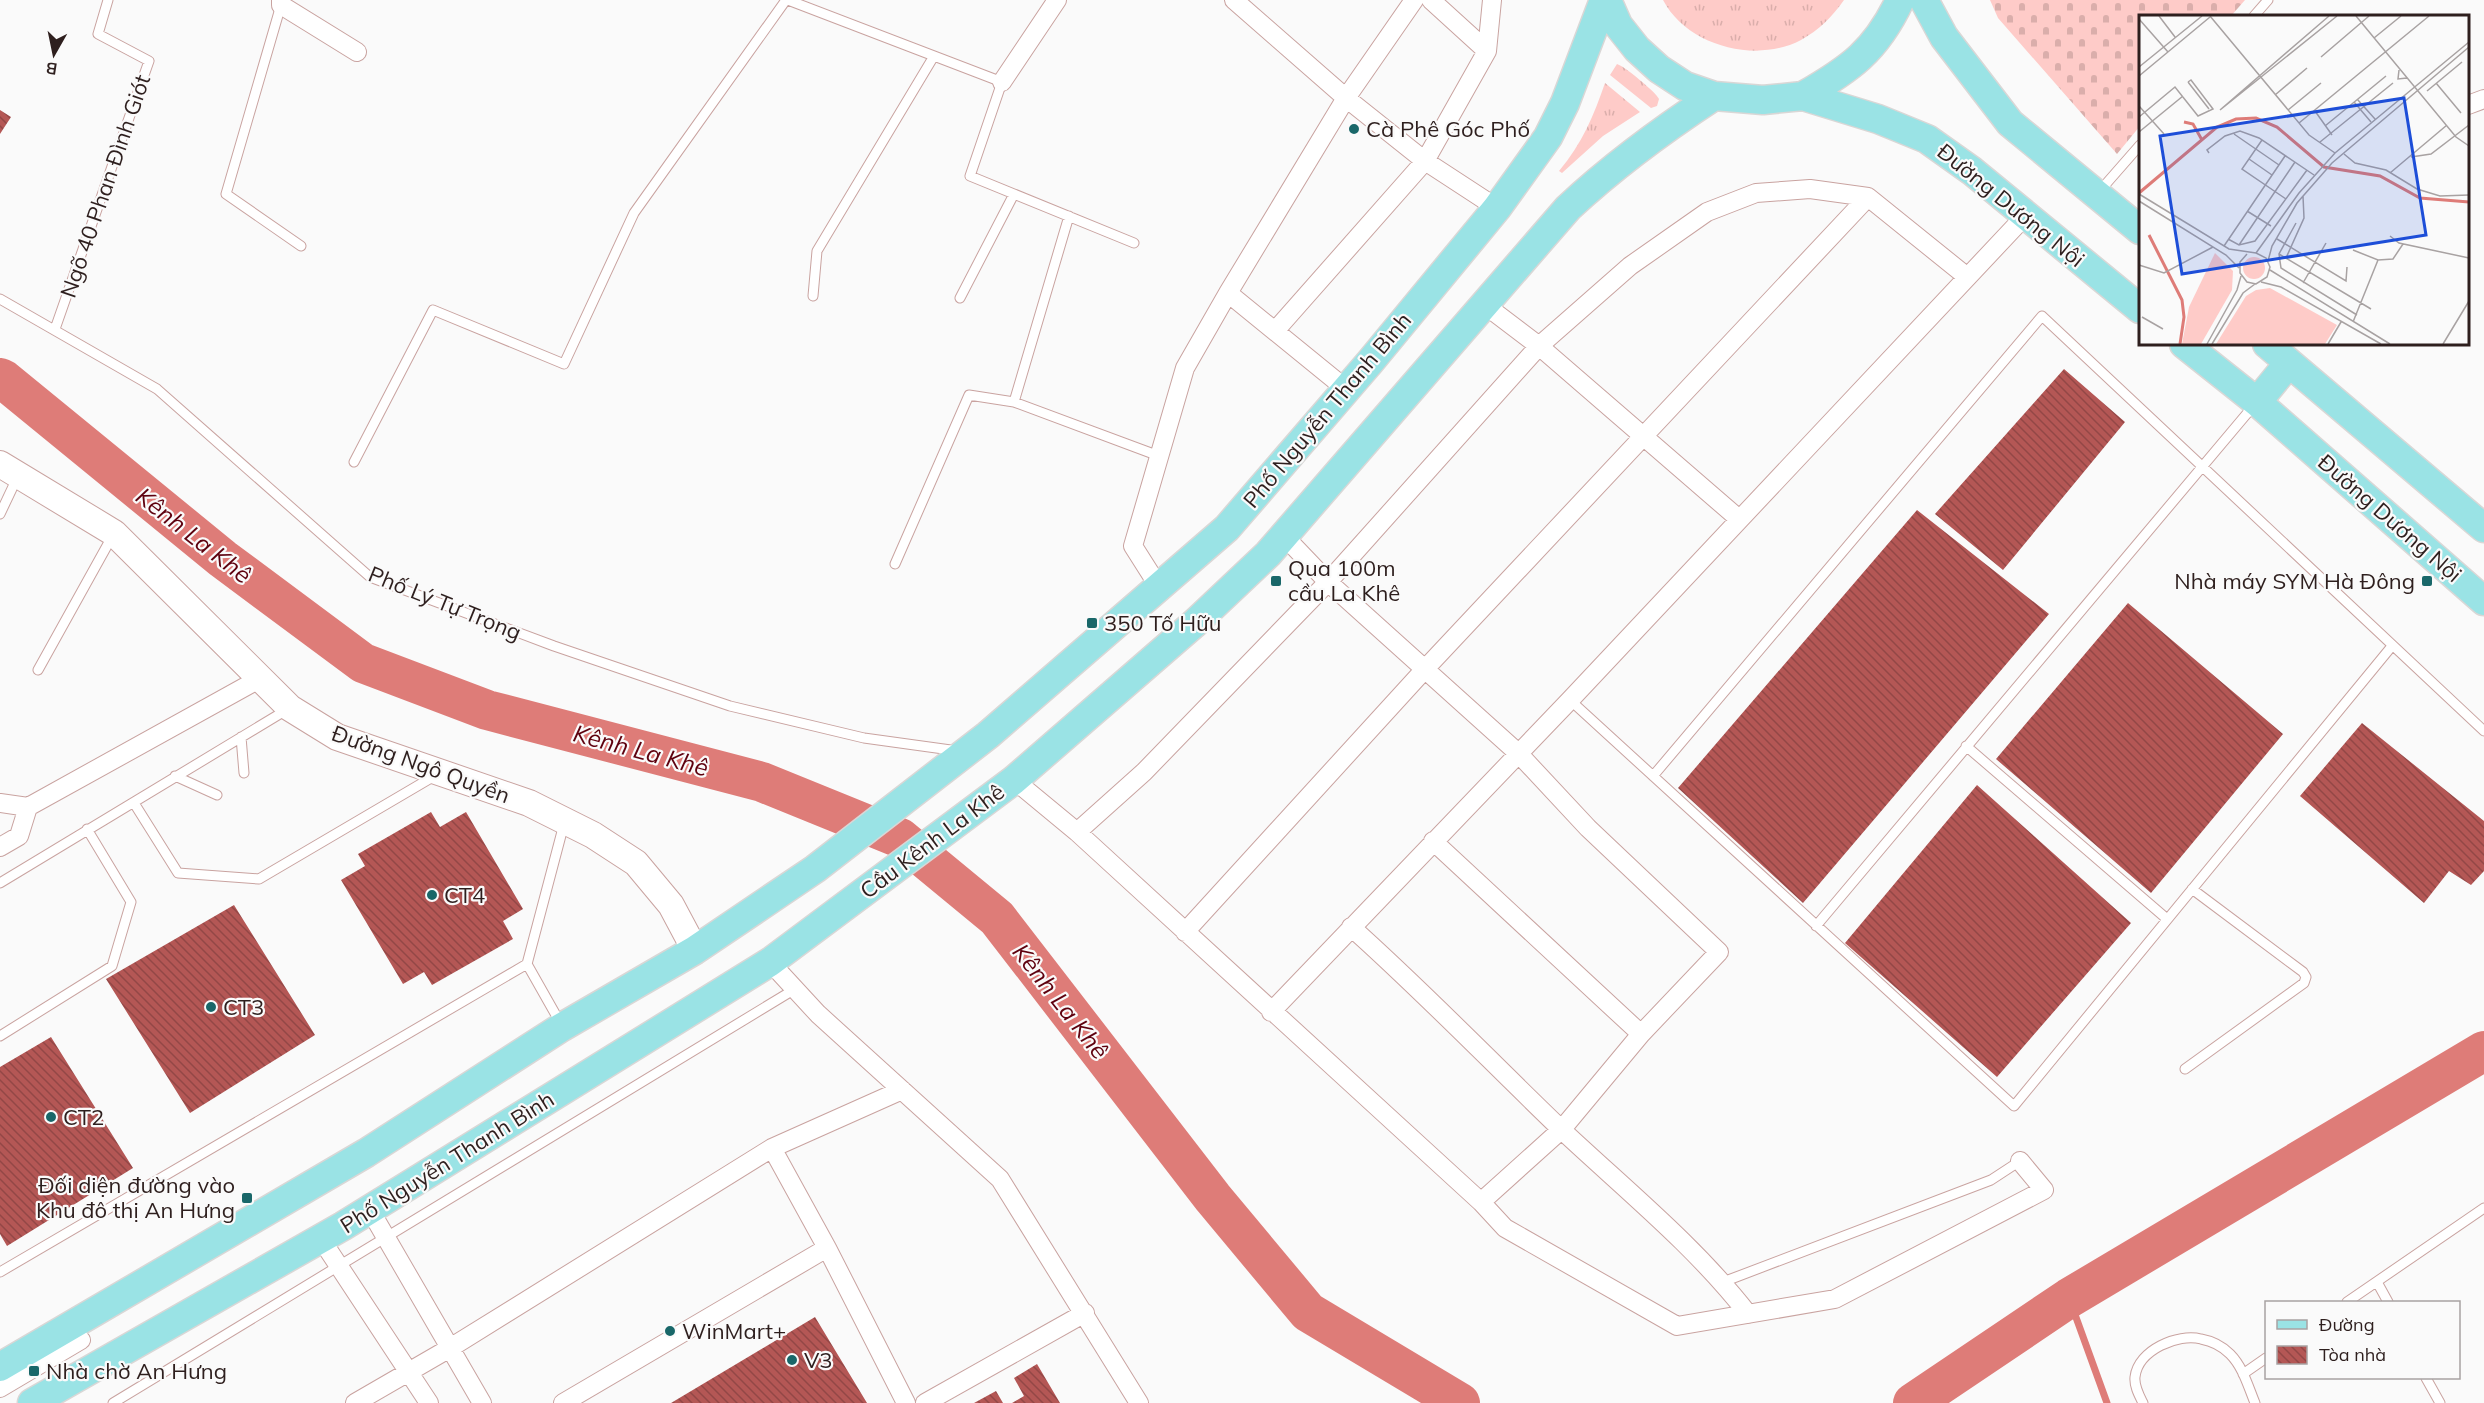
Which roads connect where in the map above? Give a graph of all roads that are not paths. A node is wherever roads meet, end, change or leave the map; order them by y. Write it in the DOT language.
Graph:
graph roads {
  1 [pos="108,0"];
  2 [pos="787,0"];
  3 [pos="1057,0"];
  4 [pos="1233,0"];
  5 [pos="1414,0"];
  6 [pos="1431,0"];
  7 [pos="1492,0"];
  8 [pos="1606,0"];
  9 [pos="1900,0"];
  10 [pos="1924,0"];
  11 [pos="2268,0"];
  12 [pos="281,3"];
  13 [pos="2255,15"];
  14 [pos="1487,51"];
  15 [pos="357,52"];
  16 [pos="934,56"];
  17 [pos="1002,82"];
  18 [pos="1714,96"];
  19 [pos="1803,96"];
  20 [pos="1346,98"];
  21 [pos="2484,99"];
  22 [pos="2469,105"];
  23 [pos="2139,146"];
  24 [pos="1425,161"];
  25 [pos="1014,194"];
  26 [pos="2096,195"];
  27 [pos="1868,197"];
  28 [pos="1497,208"];
  29 [pos="1069,216"];
  30 [pos="2025,216"];
  31 [pos="2139,226"];
  32 [pos="1134,243"];
  33 [pos="301,246"];
  34 [pos="1966,276"];
  35 [pos="1228,293"];
  36 [pos="813,296"];
  37 [pos="960,298"];
  38 [pos="0,299"];
  39 [pos="1485,305"];
  40 [pos="2139,308"];
  41 [pos="56,329"];
  42 [pos="1275,331"];
  43 [pos="2185,345"];
  44 [pos="2268,345"];
  45 [pos="1539,346"];
  46 [pos="2289,363"];
  47 [pos="1346,389"];
  48 [pos="1014,402"];
  49 [pos="2257,402"];
  50 [pos="1645,435"];
  51 [pos="1159,456"];
  52 [pos="354,462"];
  53 [pos="2203,464"];
  54 [pos="9,469"];
  55 [pos="0,514"];
  56 [pos="1739,519"];
  57 [pos="2484,528"];
  58 [pos="114,533"];
  59 [pos="1284,536"];
  60 [pos="895,564"];
  61 [pos="1328,582"];
  62 [pos="1159,587"];
  63 [pos="2484,601"];
  64 [pos="2392,646"];
  65 [pos="1425,669"];
  66 [pos="38,670"];
  67 [pos="261,678"];
  68 [pos="1570,700"];
  69 [pos="290,708"];
  70 [pos="2484,731"];
  71 [pos="241,737"];
  72 [pos="1966,746"];
  73 [pos="965,752"];
  74 [pos="1518,753"];
  75 [pos="441,772"];
  76 [pos="244,773"];
  77 [pos="175,776"];
  78 [pos="1653,776"];
  79 [pos="1014,780"];
  80 [pos="217,795"];
  81 [pos="0,803"];
  82 [pos="134,803"];
  83 [pos="28,807"];
  84 [pos="565,822"];
  85 [pos="87,829"];
  86 [pos="1077,832"];
  87 [pos="1433,841"];
  88 [pos="0,847"];
  89 [pos="0,884"];
  90 [pos="2192,889"];
  91 [pos="850,902"];
  92 [pos="2167,919"];
  93 [pos="1816,926"];
  94 [pos="1351,927"];
  95 [pos="1185,932"];
  96 [pos="695,950"];
  97 [pos="770,962"];
  98 [pos="527,964"];
  99 [pos="795,989"];
  100 [pos="1271,1012"];
  101 [pos="562,1027"];
  102 [pos="1641,1034"];
  103 [pos="0,1035"];
  104 [pos="2185,1069"];
  105 [pos="902,1090"];
  106 [pos="1562,1129"];
  107 [pos="772,1148"];
  108 [pos="2020,1161"];
  109 [pos="1481,1202"];
  110 [pos="2484,1208"];
  111 [pos="370,1210"];
  112 [pos="386,1238"];
  113 [pos="321,1239"];
  114 [pos="827,1248"];
  115 [pos="339,1266"];
  116 [pos="0,1272"];
  117 [pos="1723,1282"];
  118 [pos="2377,1282"];
  119 [pos="2348,1301"];
  120 [pos="2387,1301"];
  121 [pos="1085,1313"];
  122 [pos="1748,1314"];
  123 [pos="81,1340"];
  124 [pos="450,1348"];
  125 [pos="2265,1359"];
  126 [pos="0,1367"];
  127 [pos="409,1371"];
  128 [pos="2243,1374"];
  129 [pos="2427,1379"];
  130 [pos="0,1388"];
  131 [pos="32,1403"];
  132 [pos="113,1403"];
  133 [pos="355,1403"];
  134 [pos="429,1403"];
  135 [pos="482,1403"];
  136 [pos="563,1403"];
  137 [pos="906,1403"];
  138 [pos="925,1403"];
  139 [pos="1139,1403"];
  140 [pos="2143,1403"];
  141 [pos="2255,1403"];
  142 [pos="2440,1403"];
  1 -- 41 [label="lane, Ngõ 40 Phan Đình Giót"];
  2 -- 16 [label="lane"];
  2 -- 52 [label="lane"];
  3 -- 17 [label="street"];
  4 -- 20 [label="street"];
  5 -- 20 [label="street"];
  6 -- 14 [label="street"];
  7 -- 14 [label="street"];
  8 -- 18 [label="main road"];
  8 -- 28 [label="main road, Phố Nguyễn Thanh Bình"];
  9 -- 19 [label="main road"];
  10 -- 26 [label="main road"];
  11 -- 13 [label="lane"];
  12 -- 15 [label="street"];
  12 -- 33 [label="lane"];
  14 -- 24 [label="street"];
  16 -- 17 [label="lane"];
  16 -- 36 [label="lane"];
  17 -- 25 [label="lane"];
  18 -- 19 [label="main road"];
  18 -- 39 [label="main road"];
  19 -- 30 [label="main road, Đường Dương Nội"];
  20 -- 24 [label="street"];
  20 -- 35 [label="street"];
  21 -- 22 [label="street"];
  23 -- 26 [label="lane"];
  24 -- 28 [label="street"];
  24 -- 42 [label="street"];
  25 -- 29 [label="lane"];
  25 -- 37 [label="lane"];
  26 -- 31 [label="main road"];
  27 -- 34 [label="street"];
  27 -- 45 [label="street"];
  27 -- 50 [label="street"];
  28 -- 47 [label="main road, Phố Nguyễn Thanh Bình"];
  29 -- 32 [label="lane"];
  29 -- 48 [label="lane"];
  30 -- 34 [label="street"];
  30 -- 40 [label="main road, Đường Dương Nội"];
  34 -- 56 [label="street"];
  35 -- 42 [label="street"];
  35 -- 51 [label="street"];
  38 -- 41 [label="lane, Phố Lý Tự Trọng"];
  39 -- 45 [label="street"];
  39 -- 59 [label="main road"];
  41 -- 73 [label="lane, Phố Lý Tự Trọng"];
  42 -- 47 [label="street"];
  43 -- 49 [label="main road, Đường Dương Nội"];
  44 -- 46 [label="main road"];
  45 -- 50 [label="street"];
  45 -- 61 [label="street"];
  46 -- 49 [label="main road"];
  46 -- 57 [label="main road"];
  47 -- 62 [label="main road, Phố Nguyễn Thanh Bình"];
  48 -- 51 [label="lane"];
  48 -- 60 [label="lane"];
  49 -- 53 [label="lane"];
  49 -- 63 [label="main road, Đường Dương Nội"];
  50 -- 56 [label="street"];
  50 -- 65 [label="street"];
  51 -- 62 [label="street"];
  53 -- 64 [label="lane"];
  53 -- 72 [label="lane"];
  53 -- 78 [label="lane"];
  54 -- 55 [label="lane"];
  54 -- 58 [label="street, Đường Ngô Quyền"];
  56 -- 68 [label="street"];
  58 -- 66 [label="lane"];
  58 -- 67 [label="street, Đường Ngô Quyền"];
  59 -- 61 [label="street"];
  59 -- 79 [label="main road"];
  61 -- 65 [label="street"];
  61 -- 86 [label="street"];
  62 -- 73 [label="main road, Phố Nguyễn Thanh Bình"];
  64 -- 70 [label="lane"];
  64 -- 90 [label="lane"];
  65 -- 74 [label="street"];
  65 -- 95 [label="street"];
  67 -- 69 [label="street, Đường Ngô Quyền"];
  67 -- 83 [label="street"];
  68 -- 74 [label="street"];
  68 -- 78 [label="lane"];
  69 -- 71 [label="lane"];
  69 -- 75 [label="street, Đường Ngô Quyền"];
  71 -- 76 [label="lane"];
  71 -- 77 [label="lane"];
  72 -- 92 [label="lane"];
  72 -- 93 [label="lane"];
  73 -- 96 [label="main road"];
  74 -- 87 [label="street"];
  74 -- 102 [label="street"];
  75 -- 82 [label="lane"];
  75 -- 84 [label="street, Đường Ngô Quyền"];
  77 -- 80 [label="lane"];
  77 -- 82 [label="lane"];
  78 -- 93 [label="lane"];
  79 -- 86 [label="street"];
  79 -- 91 [label="main road, Cầu Kênh La Khê"];
  81 -- 83 [label="street"];
  82 -- 85 [label="lane"];
  83 -- 88 [label="street"];
  84 -- 96 [label="street, Đường Ngô Quyền"];
  84 -- 98 [label="lane"];
  85 -- 89 [label="lane"];
  85 -- 103 [label="lane"];
  86 -- 95 [label="street"];
  87 -- 94 [label="street"];
  87 -- 102 [label="street"];
  90 -- 92 [label="lane"];
  90 -- 104 [label="lane"];
  91 -- 97 [label="main road, Phố Nguyễn Thanh Bình"];
  92 -- 93 [label="lane"];
  94 -- 100 [label="street"];
  94 -- 106 [label="street"];
  95 -- 100 [label="street"];
  96 -- 101 [label="main road"];
  97 -- 99 [label="street"];
  97 -- 111 [label="main road, Phố Nguyễn Thanh Bình"];
  98 -- 101 [label="lane"];
  98 -- 116 [label="lane"];
  99 -- 105 [label="street"];
  99 -- 112 [label="lane"];
  100 -- 109 [label="street"];
  101 -- 126 [label="main road"];
  102 -- 106 [label="street"];
  105 -- 107 [label="street"];
  105 -- 121 [label="street"];
  106 -- 109 [label="street"];
  106 -- 117 [label="street"];
  107 -- 114 [label="street"];
  107 -- 124 [label="street"];
  108 -- 117 [label="lane"];
  108 -- 122 [label="street"];
  109 -- 122 [label="street"];
  110 -- 118 [label="lane"];
  111 -- 112 [label="street"];
  111 -- 113 [label="main road, Phố Nguyễn Thanh Bình"];
  112 -- 115 [label="lane"];
  112 -- 124 [label="street"];
  113 -- 115 [label="street"];
  113 -- 131 [label="main road, Phố Nguyễn Thanh Bình"];
  114 -- 136 [label="street"];
  114 -- 137 [label="street"];
  115 -- 127 [label="street"];
  115 -- 132 [label="lane"];
  117 -- 122 [label="street"];
  118 -- 119 [label="lane"];
  118 -- 120 [label="lane"];
  121 -- 138 [label="street"];
  121 -- 139 [label="street"];
  123 -- 130 [label="street"];
  124 -- 127 [label="street"];
  124 -- 135 [label="street"];
  125 -- 128 [label="lane"];
  127 -- 133 [label="street"];
  127 -- 134 [label="street"];
  128 -- 140 [label="lane"];
  128 -- 141 [label="lane"];
  129 -- 142 [label="lane"];
}
